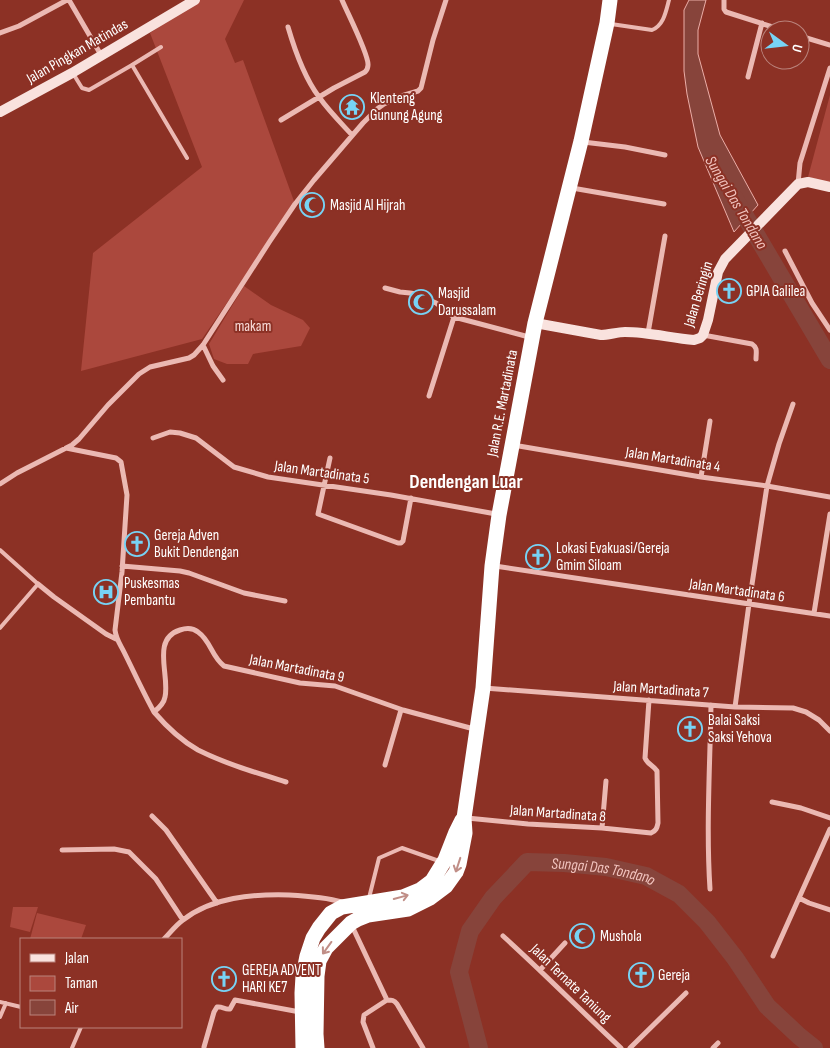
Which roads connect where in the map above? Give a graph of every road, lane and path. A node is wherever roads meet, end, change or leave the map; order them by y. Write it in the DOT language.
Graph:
graph roads {
  1 [pos="68,0"];
  2 [pos="342,0"];
  3 [pos="446,0"];
  4 [pos="610,0"];
  5 [pos="669,0"];
  6 [pos="724,0"];
  7 [pos="192,1"];
  8 [pos="760,22"];
  9 [pos="607,24"];
  10 [pos="288,27"];
  11 [pos="760,31"];
  12 [pos="0,34"];
  13 [pos="810,39"];
  14 [pos="830,45"];
  15 [pos="161,47"];
  16 [pos="102,55"];
  17 [pos="132,65"];
  18 [pos="830,68"];
  19 [pos="72,73"];
  20 [pos="748,77"];
  21 [pos="319,97"];
  22 [pos="1,108"];
  23 [pos="281,120"];
  24 [pos="352,135"];
  25 [pos="580,141"];
  26 [pos="665,155"];
  27 [pos="187,158"];
  28 [pos="798,184"];
  29 [pos="830,186"];
  30 [pos="569,187"];
  31 [pos="664,204"];
  32 [pos="665,236"];
  33 [pos="785,251"];
  34 [pos="385,288"];
  35 [pos="454,316"];
  36 [pos="534,330"];
  37 [pos="830,330"];
  38 [pos="648,334"];
  39 [pos="703,334"];
  40 [pos="203,345"];
  41 [pos="756,359"];
  42 [pos="223,380"];
  43 [pos="429,396"];
  44 [pos="794,404"];
  45 [pos="710,421"];
  46 [pos="153,438"];
  47 [pos="512,445"];
  48 [pos="66,448"];
  49 [pos="330,458"];
  50 [pos="701,477"];
  51 [pos="0,484"];
  52 [pos="325,486"];
  53 [pos="767,486"];
  54 [pos="830,497"];
  55 [pos="411,498"];
  56 [pos="830,514"];
  57 [pos="499,515"];
  58 [pos="0,550"];
  59 [pos="122,566"];
  60 [pos="492,566"];
  61 [pos="38,584"];
  62 [pos="285,602"];
  63 [pos="749,604"];
  64 [pos="814,613"];
  65 [pos="830,616"];
  66 [pos="0,628"];
  67 [pos="116,639"];
  68 [pos="482,688"];
  69 [pos="649,700"];
  70 [pos="712,705"];
  71 [pos="735,707"];
  72 [pos="400,710"];
  73 [pos="154,712"];
  74 [pos="476,729"];
  75 [pos="830,731"];
  76 [pos="385,765"];
  77 [pos="606,781"];
  78 [pos="286,782"];
  79 [pos="772,802"];
  80 [pos="152,816"];
  81 [pos="464,818"];
  82 [pos="830,818"];
  83 [pos="602,828"];
  84 [pos="830,829"];
  85 [pos="62,850"];
  86 [pos="444,862"];
  87 [pos="710,889"];
  88 [pos="799,898"];
  89 [pos="217,903"];
  90 [pos="353,905"];
  91 [pos="368,909"];
  92 [pos="830,910"];
  93 [pos="183,920"];
  94 [pos="351,923"];
  95 [pos="503,936"];
  96 [pos="165,938"];
  97 [pos="565,942"];
  98 [pos="773,956"];
  99 [pos="540,970"];
  100 [pos="686,993"];
  101 [pos="387,1000"];
  102 [pos="0,1002"];
  103 [pos="6,1003"];
  104 [pos="20,1007"];
  105 [pos="303,1013"];
  106 [pos="0,1017"];
  107 [pos="81,1028"];
  108 [pos="718,1043"];
  109 [pos="204,1047"];
  110 [pos="72,1048"];
  111 [pos="303,1048"];
  112 [pos="317,1048"];
  113 [pos="373,1048"];
  114 [pos="423,1048"];
  115 [pos="621,1048"];
  116 [pos="630,1048"];
  117 [pos="713,1048"];
  1 -- 12 [label="street"];
  1 -- 16 [label="street"];
  2 -- 21 [label="street"];
  3 -- 24 [label="street"];
  4 -- 9 [label="highway, Jalan R.E. Martadinata"];
  5 -- 9 [label="lane"];
  6 -- 8 [label="street"];
  7 -- 16 [label="street, Jalan Pingkan Matindas"];
  9 -- 25 [label="highway, Jalan R.E. Martadinata"];
  10 -- 21 [label="street"];
  11 -- 20 [label="street"];
  13 -- 14 [label="street"];
  15 -- 17 [label="lane"];
  16 -- 19 [label="street, Jalan Pingkan Matindas"];
  17 -- 19 [label="lane"];
  17 -- 27 [label="lane"];
  18 -- 28 [label="street"];
  19 -- 22 [label="street, Jalan Pingkan Matindas"];
  21 -- 23 [label="street"];
  21 -- 24 [label="street"];
  24 -- 40 [label="street"];
  25 -- 26 [label="street"];
  25 -- 30 [label="highway, Jalan R.E. Martadinata"];
  28 -- 29 [label="street"];
  28 -- 39 [label="street, Jalan Beringin"];
  30 -- 31 [label="street"];
  30 -- 36 [label="highway, Jalan R.E. Martadinata"];
  32 -- 38 [label="street"];
  33 -- 37 [label="street"];
  34 -- 35 [label="street"];
  35 -- 36 [label="street"];
  35 -- 43 [label="street"];
  36 -- 38 [label="street, Jalan Beringin"];
  36 -- 47 [label="highway, Jalan R.E. Martadinata"];
  38 -- 39 [label="street, Jalan Beringin"];
  39 -- 41 [label="street"];
  40 -- 42 [label="street"];
  40 -- 48 [label="street"];
  44 -- 53 [label="street"];
  45 -- 50 [label="street"];
  46 -- 52 [label="street, Jalan Martadinata 5"];
  47 -- 50 [label="street, Jalan Martadinata 4"];
  47 -- 57 [label="highway, Jalan R.E. Martadinata"];
  48 -- 51 [label="street"];
  48 -- 59 [label="street"];
  49 -- 52 [label="street"];
  50 -- 53 [label="street, Jalan Martadinata 4"];
  52 -- 55 [label="street, Jalan Martadinata 5"];
  52 -- 55 [label="street"];
  53 -- 54 [label="street, Jalan Martadinata 4"];
  53 -- 63 [label="street"];
  55 -- 57 [label="street, Jalan Martadinata 5"];
  56 -- 64 [label="street"];
  57 -- 60 [label="highway, Jalan R.E. Martadinata"];
  58 -- 61 [label="lane"];
  59 -- 62 [label="street"];
  59 -- 67 [label="street"];
  60 -- 63 [label="street, Jalan Martadinata 6"];
  60 -- 68 [label="highway, Jalan R.E. Martadinata"];
  61 -- 66 [label="lane"];
  61 -- 67 [label="street"];
  63 -- 64 [label="street, Jalan Martadinata 6"];
  63 -- 71 [label="street"];
  64 -- 65 [label="street, Jalan Martadinata 6"];
  67 -- 73 [label="street"];
  68 -- 69 [label="street, Jalan Martadinata 7"];
  68 -- 74 [label="highway, Jalan R.E. Martadinata"];
  69 -- 70 [label="street, Jalan Martadinata 7"];
  69 -- 83 [label="street, Jalan Martadinata 8"];
  70 -- 71 [label="street, Jalan Martadinata 7"];
  70 -- 87 [label="street"];
  71 -- 75 [label="street, Jalan Martadinata 7"];
  72 -- 73 [label="street, Jalan Martadinata 9"];
  72 -- 74 [label="street, Jalan Martadinata 9"];
  72 -- 76 [label="street"];
  73 -- 78 [label="street"];
  74 -- 81 [label="highway, Jalan R.E. Martadinata"];
  77 -- 83 [label="street"];
  79 -- 82 [label="street"];
  80 -- 89 [label="street"];
  81 -- 83 [label="street, Jalan Martadinata 8"];
  81 -- 86 [label="highway, Jalan R.E. Martadinata"];
  81 -- 91 [label="highway, Jalan R.E. Martadinata, one-way"];
  84 -- 88 [label="street"];
  85 -- 93 [label="street"];
  91 -- 86 [label="highway, Jalan R.E. Martadinata, one-way"];
  86 -- 91 [label="lane"];
  88 -- 92 [label="street"];
  88 -- 98 [label="street"];
  89 -- 90 [label="street"];
  89 -- 93 [label="street"];
  90 -- 91 [label="highway, Jalan R.E. Martadinata"];
  90 -- 105 [label="highway, Jalan R.E. Martadinata"];
  91 -- 94 [label="highway, Jalan R.E. Martadinata"];
  93 -- 96 [label="street"];
  94 -- 101 [label="street"];
  94 -- 112 [label="highway, Jalan R.E. Martadinata, one-way"];
  95 -- 99 [label="street, Jalan Ternate Taniung"];
  97 -- 99 [label="street"];
  99 -- 115 [label="street, Jalan Ternate Taniung"];
  100 -- 116 [label="street"];
  101 -- 113 [label="street"];
  101 -- 114 [label="street"];
  102 -- 103 [label="lane"];
  103 -- 104 [label="lane"];
  103 -- 106 [label="lane"];
  105 -- 109 [label="street"];
  105 -- 111 [label="highway, Jalan R.E. Martadinata"];
  107 -- 110 [label="lane"];
  108 -- 117 [label="street"];
}
